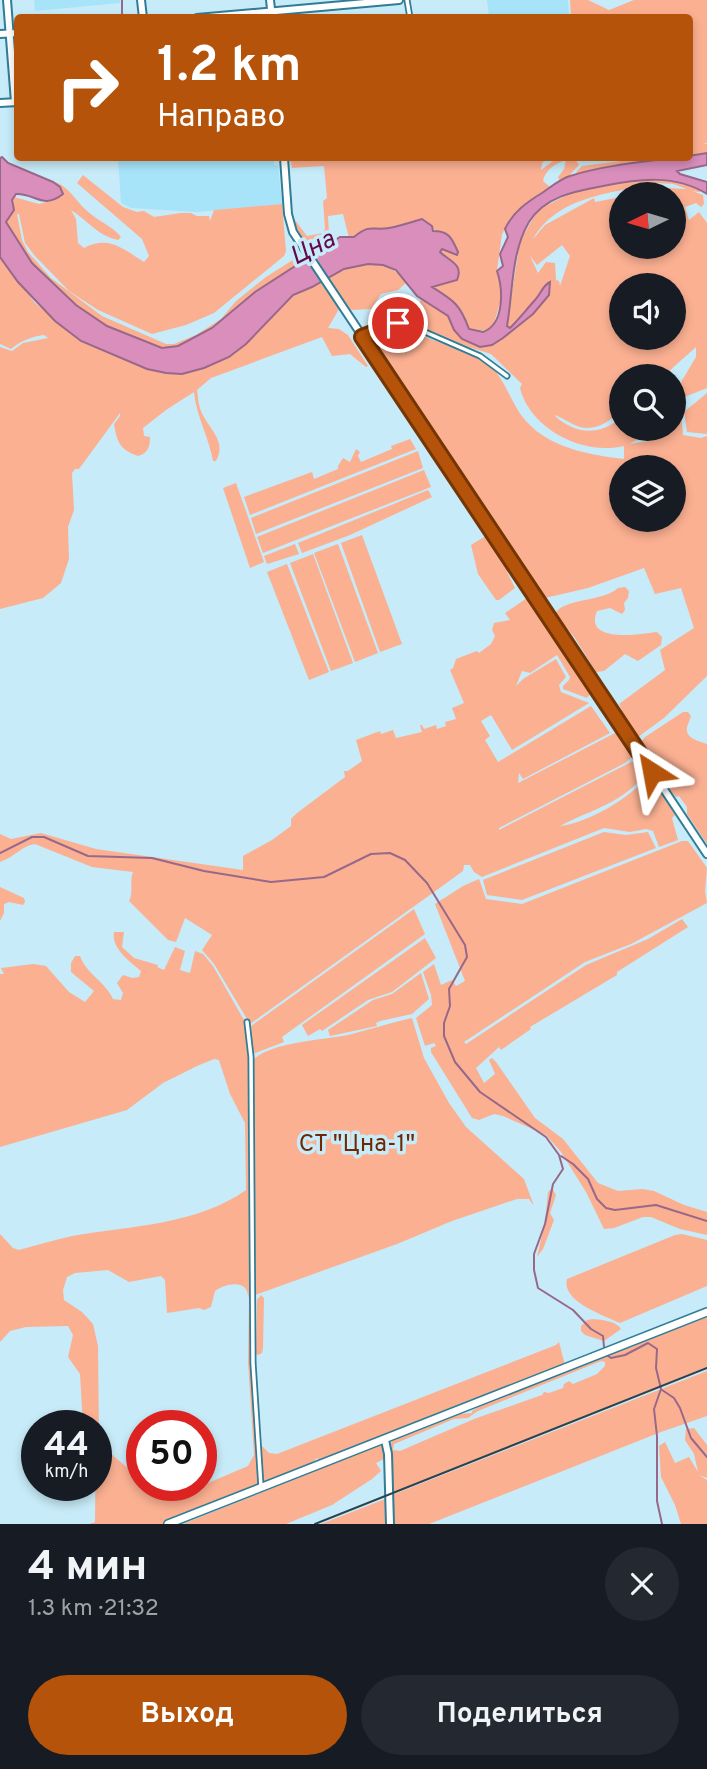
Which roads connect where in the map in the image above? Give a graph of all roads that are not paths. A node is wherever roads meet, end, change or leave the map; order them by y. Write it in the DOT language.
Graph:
graph roads {
  1 [pos="7,0"];
  2 [pos="270,0"];
  3 [pos="399,0"];
  4 [pos="272,14"];
  5 [pos="14,33"];
  6 [pos="0,34"];
  7 [pos="284,161"];
  8 [pos="362,337"];
  9 [pos="507,376"];
  10 [pos="707,854"];
  11 [pos="247,1021"];
  12 [pos="707,1312"];
  13 [pos="385,1440"];
  14 [pos="261,1487"];
  15 [pos="168,1524"];
  16 [pos="390,1524"];
  1 -- 5 [label="main road"];
  2 -- 4 [label="main road"];
  3 -- 4 [label="main road"];
  5 -- 6 [label="main road"];
  7 -- 8 [label="main road"];
  8 -- 9 [label="street"];
  8 -- 10 [label="main road"];
  11 -- 14 [label="street"];
  12 -- 13 [label="main road"];
  13 -- 14 [label="main road"];
  13 -- 16 [label="main road"];
  14 -- 15 [label="main road"];
}
